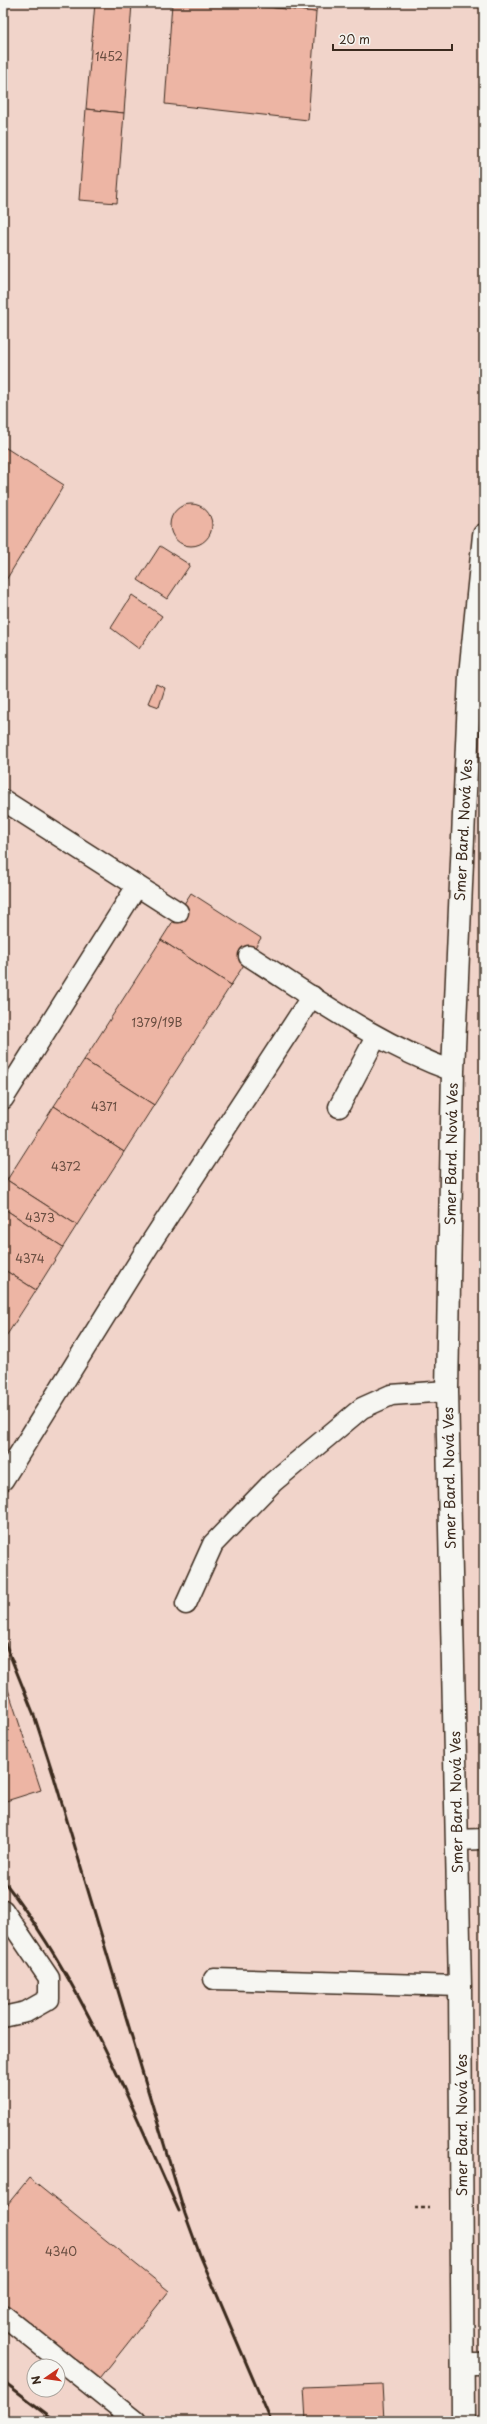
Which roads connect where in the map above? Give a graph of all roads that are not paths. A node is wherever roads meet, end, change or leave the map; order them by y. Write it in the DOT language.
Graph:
graph roads {
  1 [pos="484,535"];
  2 [pos="3,800"];
  3 [pos="137,886"];
  4 [pos="178,912"];
  5 [pos="249,956"];
  6 [pos="312,996"];
  7 [pos="376,1037"];
  8 [pos="453,1071"];
  9 [pos="3,1099"];
  10 [pos="339,1107"];
  11 [pos="447,1391"];
  12 [pos="3,1480"];
  13 [pos="186,1604"];
  14 [pos="484,1839"];
  15 [pos="457,1840"];
  16 [pos="3,1910"];
  17 [pos="214,1979"];
  18 [pos="460,1986"];
  19 [pos="3,2017"];
  20 [pos="3,2315"];
  21 [pos="462,2364"];
  22 [pos="484,2364"];
  23 [pos="136,2421"];
  24 [pos="463,2421"];
  1 -- 8 [label="street, Smer Bard. Nová Ves"];
  2 -- 3 [label="lane"];
  3 -- 4 [label="lane"];
  3 -- 9 [label="lane"];
  5 -- 6 [label="lane"];
  6 -- 7 [label="lane"];
  6 -- 12 [label="lane"];
  7 -- 8 [label="lane"];
  7 -- 10 [label="lane"];
  8 -- 11 [label="street, Smer Bard. Nová Ves"];
  11 -- 13 [label="lane"];
  11 -- 15 [label="street, Smer Bard. Nová Ves"];
  14 -- 15 [label="lane"];
  15 -- 18 [label="street, Smer Bard. Nová Ves"];
  16 -- 19 [label="lane"];
  17 -- 18 [label="lane"];
  18 -- 21 [label="street, Smer Bard. Nová Ves"];
  20 -- 23 [label="lane"];
  21 -- 22 [label="lane"];
  21 -- 24 [label="street, Smer Bard. Nová Ves"];
}
